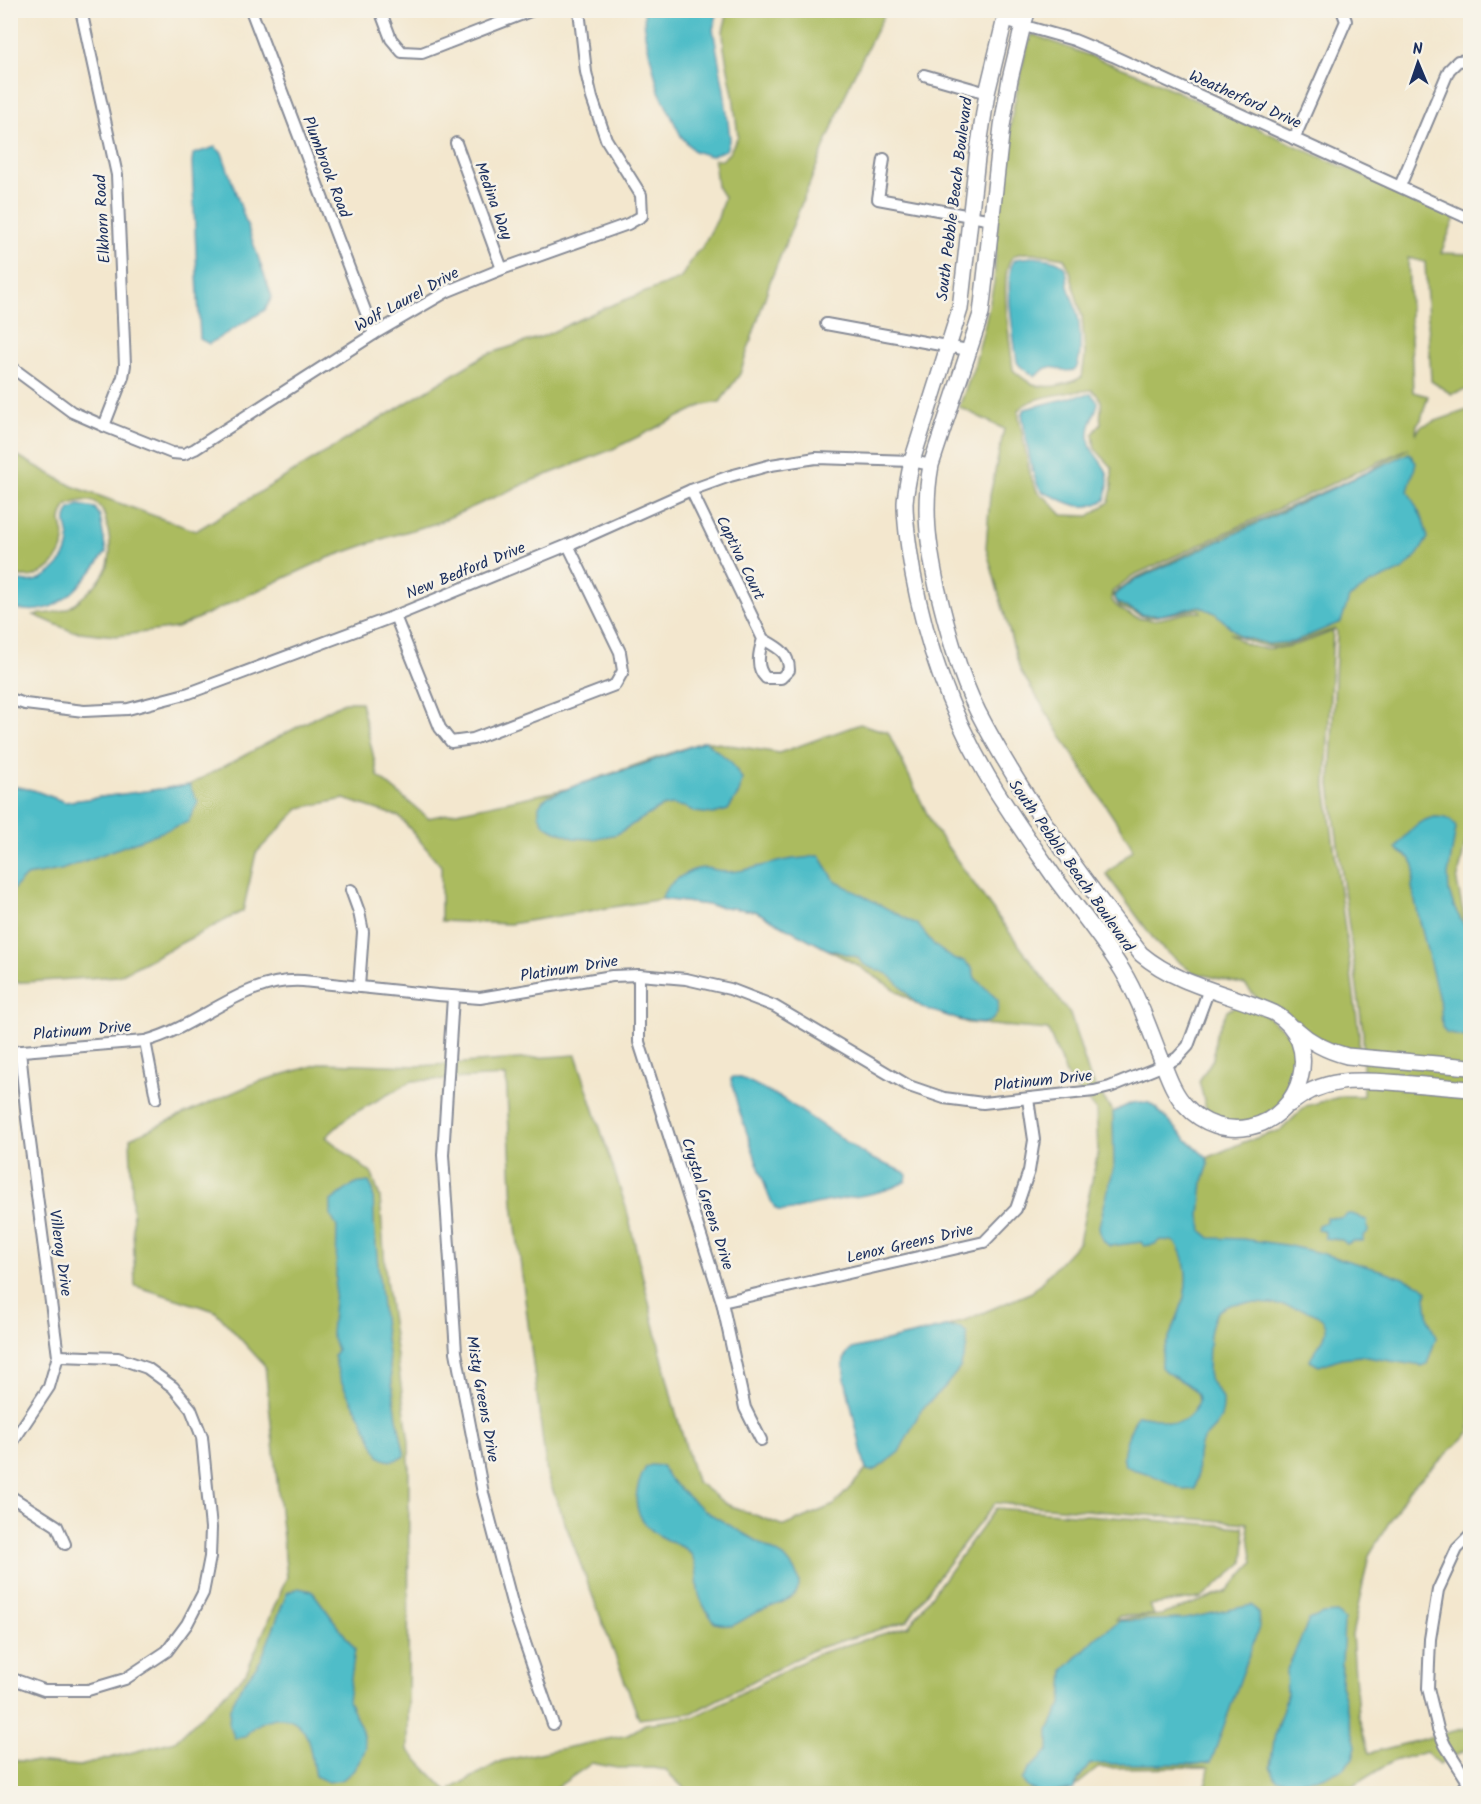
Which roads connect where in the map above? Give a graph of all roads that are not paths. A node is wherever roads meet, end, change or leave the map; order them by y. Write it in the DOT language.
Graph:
graph roads {
  1 [pos="81,10"];
  2 [pos="251,10"];
  3 [pos="380,10"];
  4 [pos="533,10"];
  5 [pos="579,10"];
  6 [pos="1342,10"];
  7 [pos="1005,15"];
  8 [pos="1026,18"];
  9 [pos="1470,60"];
  10 [pos="924,75"];
  11 [pos="987,93"];
  12 [pos="1293,139"];
  13 [pos="456,143"];
  14 [pos="884,159"];
  15 [pos="1400,186"];
  16 [pos="971,216"];
  17 [pos="1470,219"];
  18 [pos="992,220"];
  19 [pos="502,269"];
  20 [pos="826,324"];
  21 [pos="374,334"];
  22 [pos="948,346"];
  23 [pos="968,350"];
  24 [pos="10,366"];
  25 [pos="104,426"];
  26 [pos="912,461"];
  27 [pos="932,465"];
  28 [pos="691,490"];
  29 [pos="568,545"];
  30 [pos="395,616"];
  31 [pos="763,639"];
  32 [pos="10,699"];
  33 [pos="1087,884"];
  34 [pos="351,890"];
  35 [pos="1070,897"];
  36 [pos="639,975"];
  37 [pos="359,987"];
  38 [pos="1209,989"];
  39 [pos="453,997"];
  40 [pos="1287,1021"];
  41 [pos="145,1041"];
  42 [pos="15,1052"];
  43 [pos="1164,1065"];
  44 [pos="1470,1067"];
  45 [pos="1470,1089"];
  46 [pos="156,1098"];
  47 [pos="1028,1099"];
  48 [pos="1284,1110"];
  49 [pos="722,1302"];
  50 [pos="58,1356"];
  51 [pos="761,1440"];
  52 [pos="10,1446"];
  53 [pos="10,1496"];
  54 [pos="1470,1536"];
  55 [pos="65,1544"];
  56 [pos="10,1678"];
  57 [pos="552,1724"];
  58 [pos="1469,1784"];
  59 [pos="1457,1794"];
  1 -- 25 [label="street, Elkhorn Road"];
  2 -- 21 [label="street, Plumbrook Road"];
  3 -- 4 [label="street"];
  5 -- 19 [label="street, Wolf Laurel Drive"];
  6 -- 12 [label="street"];
  7 -- 8 [label="street, Weatherford Drive"];
  7 -- 11 [label="street, South Pebble Beach Boulevard"];
  8 -- 12 [label="street, Weatherford Drive"];
  8 -- 18 [label="street, South Pebble Beach Boulevard"];
  9 -- 15 [label="street"];
  10 -- 11 [label="street"];
  11 -- 16 [label="street, South Pebble Beach Boulevard"];
  12 -- 15 [label="street, Weatherford Drive"];
  13 -- 19 [label="street, Medina Way"];
  14 -- 16 [label="street"];
  15 -- 17 [label="street, Weatherford Drive"];
  16 -- 18 [label="street"];
  16 -- 22 [label="street, South Pebble Beach Boulevard"];
  18 -- 23 [label="street, South Pebble Beach Boulevard"];
  19 -- 21 [label="street, Wolf Laurel Drive"];
  20 -- 22 [label="street"];
  21 -- 25 [label="street, Wolf Laurel Drive"];
  22 -- 23 [label="street"];
  22 -- 26 [label="street, South Pebble Beach Boulevard"];
  23 -- 27 [label="street, South Pebble Beach Boulevard"];
  24 -- 25 [label="street, Wolf Laurel Drive"];
  26 -- 27 [label="street, New Bedford Drive"];
  26 -- 28 [label="street, New Bedford Drive"];
  26 -- 35 [label="street, South Pebble Beach Boulevard"];
  27 -- 33 [label="street, South Pebble Beach Boulevard"];
  28 -- 29 [label="street, New Bedford Drive"];
  28 -- 31 [label="street, Captiva Court"];
  29 -- 30 [label="street, New Bedford Drive"];
  29 -- 30 [label="street"];
  30 -- 32 [label="street, New Bedford Drive"];
  33 -- 35 [label="street"];
  33 -- 38 [label="street, South Pebble Beach Boulevard"];
  34 -- 37 [label="street"];
  35 -- 43 [label="street, South Pebble Beach Boulevard"];
  36 -- 39 [label="street, Platinum Drive"];
  36 -- 47 [label="street, Platinum Drive"];
  36 -- 49 [label="street, Crystal Greens Drive"];
  37 -- 39 [label="street, Platinum Drive"];
  37 -- 41 [label="street, Platinum Drive"];
  38 -- 40 [label="street, South Pebble Beach Boulevard"];
  38 -- 43 [label="street, Platinum Drive"];
  39 -- 57 [label="street, Misty Greens Drive"];
  40 -- 44 [label="street, South Pebble Beach Boulevard"];
  40 -- 48 [label="street"];
  41 -- 42 [label="street, Platinum Drive"];
  41 -- 46 [label="street"];
  42 -- 50 [label="street, Villeroy Drive"];
  43 -- 47 [label="street, Platinum Drive"];
  43 -- 48 [label="street, South Pebble Beach Boulevard"];
  45 -- 48 [label="street, South Pebble Beach Boulevard"];
  47 -- 49 [label="street, Lenox Greens Drive"];
  49 -- 51 [label="street, Crystal Greens Drive"];
  50 -- 52 [label="street, Villeroy Drive"];
  50 -- 56 [label="street"];
  53 -- 55 [label="street"];
  54 -- 58 [label="street"];
  58 -- 59 [label="street"];
}
